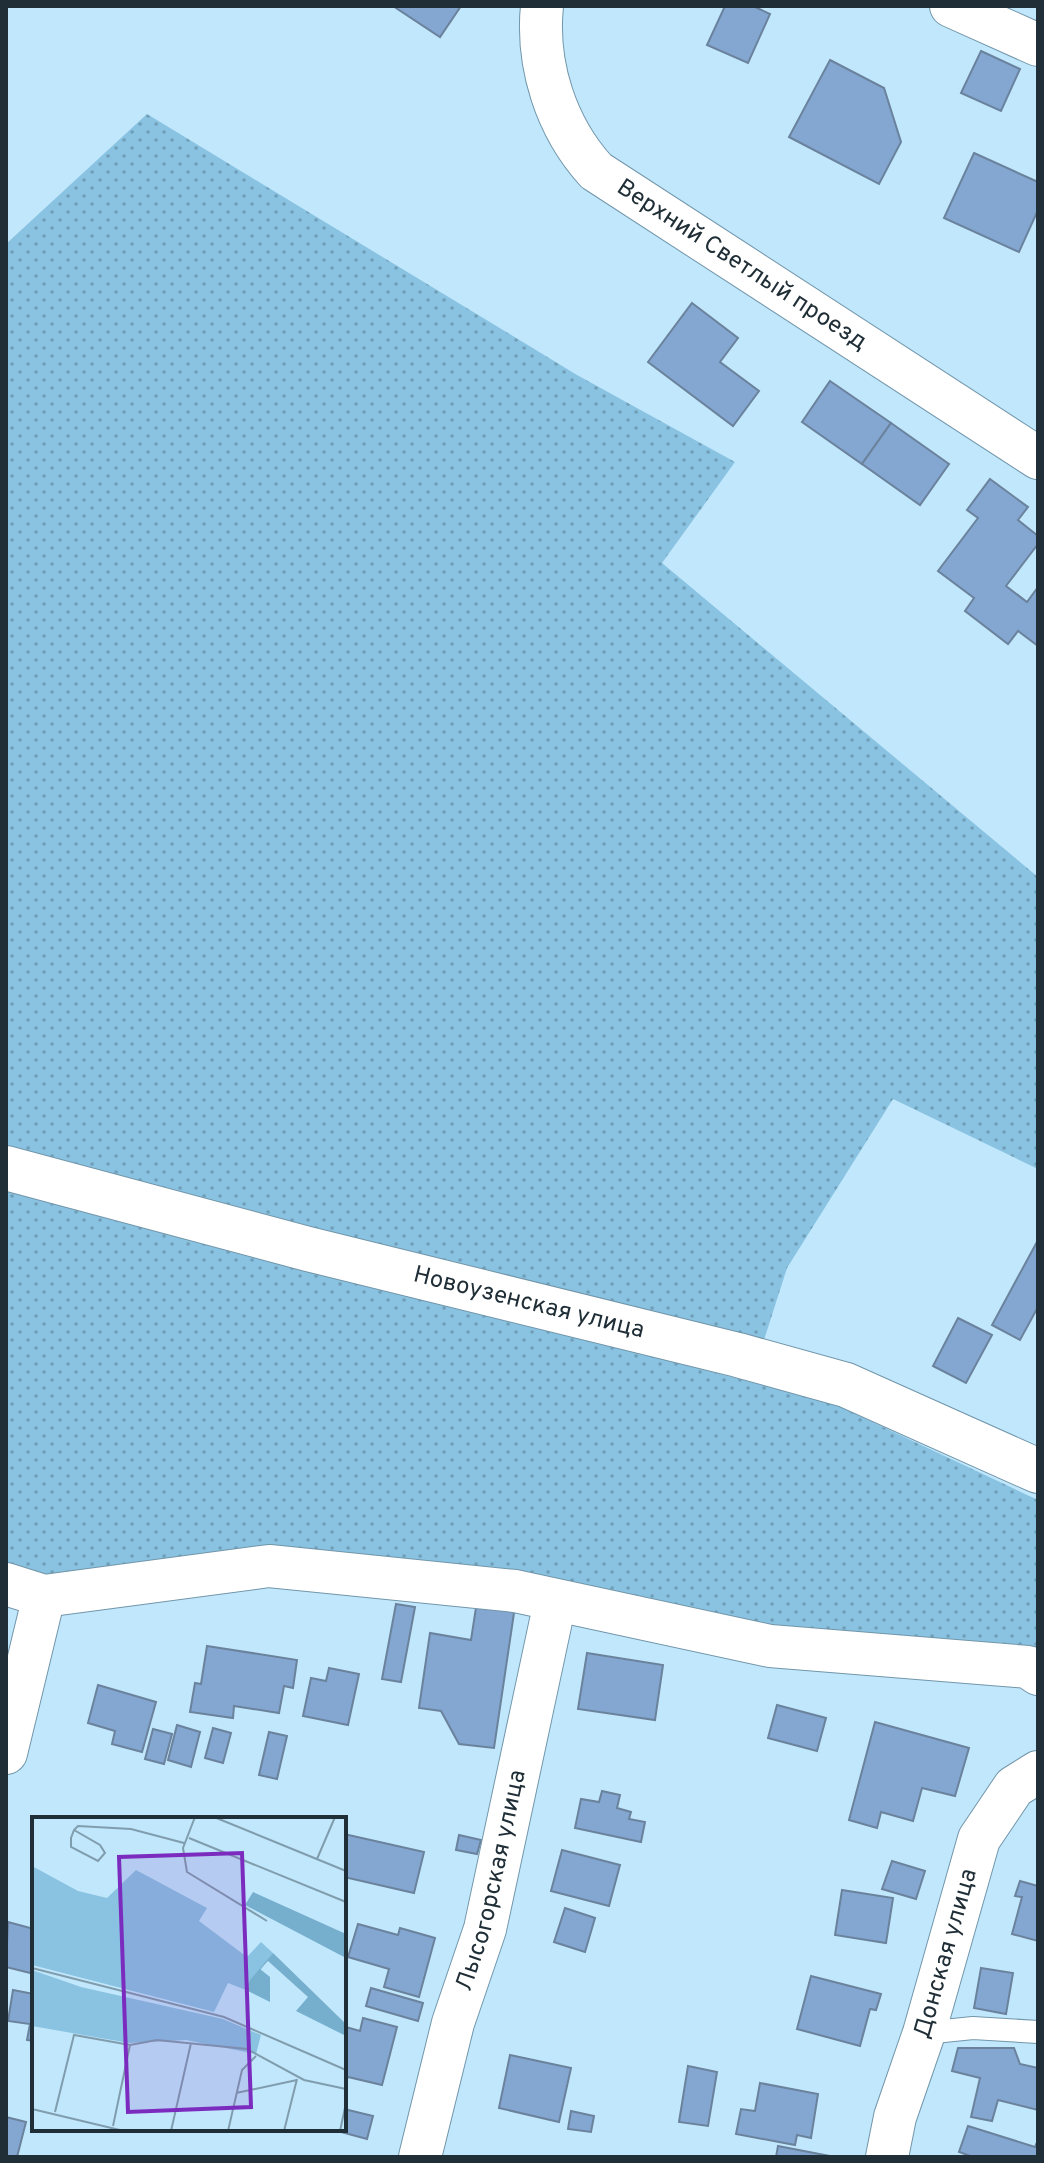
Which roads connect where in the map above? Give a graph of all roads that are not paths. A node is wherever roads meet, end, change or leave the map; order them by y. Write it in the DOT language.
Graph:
graph roads {
  1 [pos="542,6"];
  2 [pos="951,6"];
  3 [pos="1038,45"];
  4 [pos="1038,458"];
  5 [pos="6,1168"];
  6 [pos="1038,1471"];
  7 [pos="25,1590"];
  8 [pos="555,1602"];
  9 [pos="1038,1674"];
  10 [pos="6,1753"];
  11 [pos="1038,1772"];
  12 [pos="1038,2032"];
  13 [pos="924,2033"];
  14 [pos="420,2157"];
  15 [pos="887,2157"];
  1 -- 4 [label="street, Верхний Светлый проезд"];
  2 -- 3 [label="street"];
  5 -- 6 [label="main road, Новоузенская улица"];
  7 -- 8 [label="street"];
  7 -- 10 [label="street"];
  8 -- 9 [label="street"];
  8 -- 14 [label="street, Лысогорская улица"];
  11 -- 13 [label="street, Донская улица"];
  12 -- 13 [label="lane"];
  13 -- 15 [label="street, Донская улица"];
}
